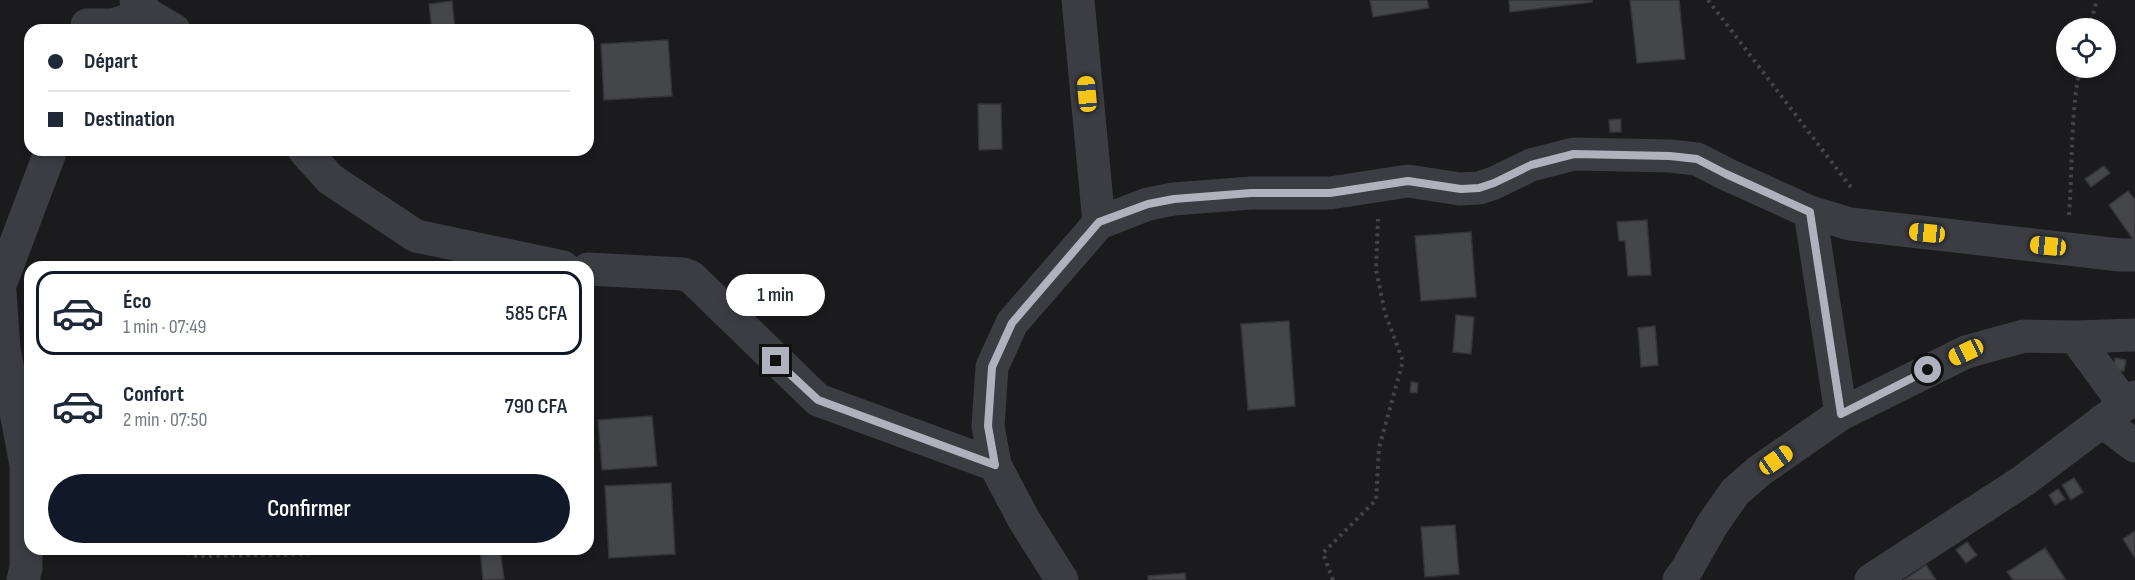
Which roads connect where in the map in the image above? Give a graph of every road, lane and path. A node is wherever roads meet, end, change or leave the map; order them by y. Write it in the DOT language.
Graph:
graph roads {
  1 [pos="1078,0"];
  2 [pos="1708,0"];
  3 [pos="2098,1"];
  4 [pos="152,15"];
  5 [pos="88,18"];
  6 [pos="2093,18"];
  7 [pos="109,24"];
  8 [pos="117,24"];
  9 [pos="2077,78"];
  10 [pos="1091,141"];
  11 [pos="49,156"];
  12 [pos="309,156"];
  13 [pos="1408,181"];
  14 [pos="1148,204"];
  15 [pos="1810,212"];
  16 [pos="1099,222"];
  17 [pos="1883,229"];
  18 [pos="2067,249"];
  19 [pos="2135,255"];
  20 [pos="535,261"];
  21 [pos="594,269"];
  22 [pos="0,285"];
  23 [pos="0,292"];
  24 [pos="2135,335"];
  25 [pos="2075,337"];
  26 [pos="2121,408"];
  27 [pos="1841,414"];
  28 [pos="2135,446"];
  29 [pos="24,454"];
  30 [pos="995,465"];
  31 [pos="26,555"];
  32 [pos="191,555"];
  33 [pos="250,555"];
  34 [pos="23,580"];
  35 [pos="1062,580"];
  36 [pos="1333,580"];
  37 [pos="1678,580"];
  38 [pos="1871,580"];
  1 -- 10 [label="street"];
  2 -- 17 [label="path"];
  3 -- 6 [label="path"];
  4 -- 8 [label="street"];
  5 -- 7 [label="street"];
  9 -- 18 [label="path"];
  10 -- 14 [label="street"];
  10 -- 16 [label="street"];
  11 -- 22 [label="street"];
  12 -- 20 [label="street"];
  13 -- 14 [label="street"];
  13 -- 15 [label="street"];
  13 -- 36 [label="path"];
  14 -- 16 [label="street"];
  15 -- 17 [label="street"];
  15 -- 27 [label="street"];
  16 -- 30 [label="street"];
  17 -- 18 [label="street"];
  18 -- 19 [label="street"];
  21 -- 30 [label="street"];
  23 -- 29 [label="street"];
  24 -- 25 [label="street"];
  25 -- 26 [label="street"];
  25 -- 27 [label="street"];
  26 -- 28 [label="street"];
  26 -- 38 [label="street"];
  27 -- 37 [label="street"];
  30 -- 35 [label="street"];
  31 -- 34 [label="street"];
  32 -- 33 [label="path"];
}
